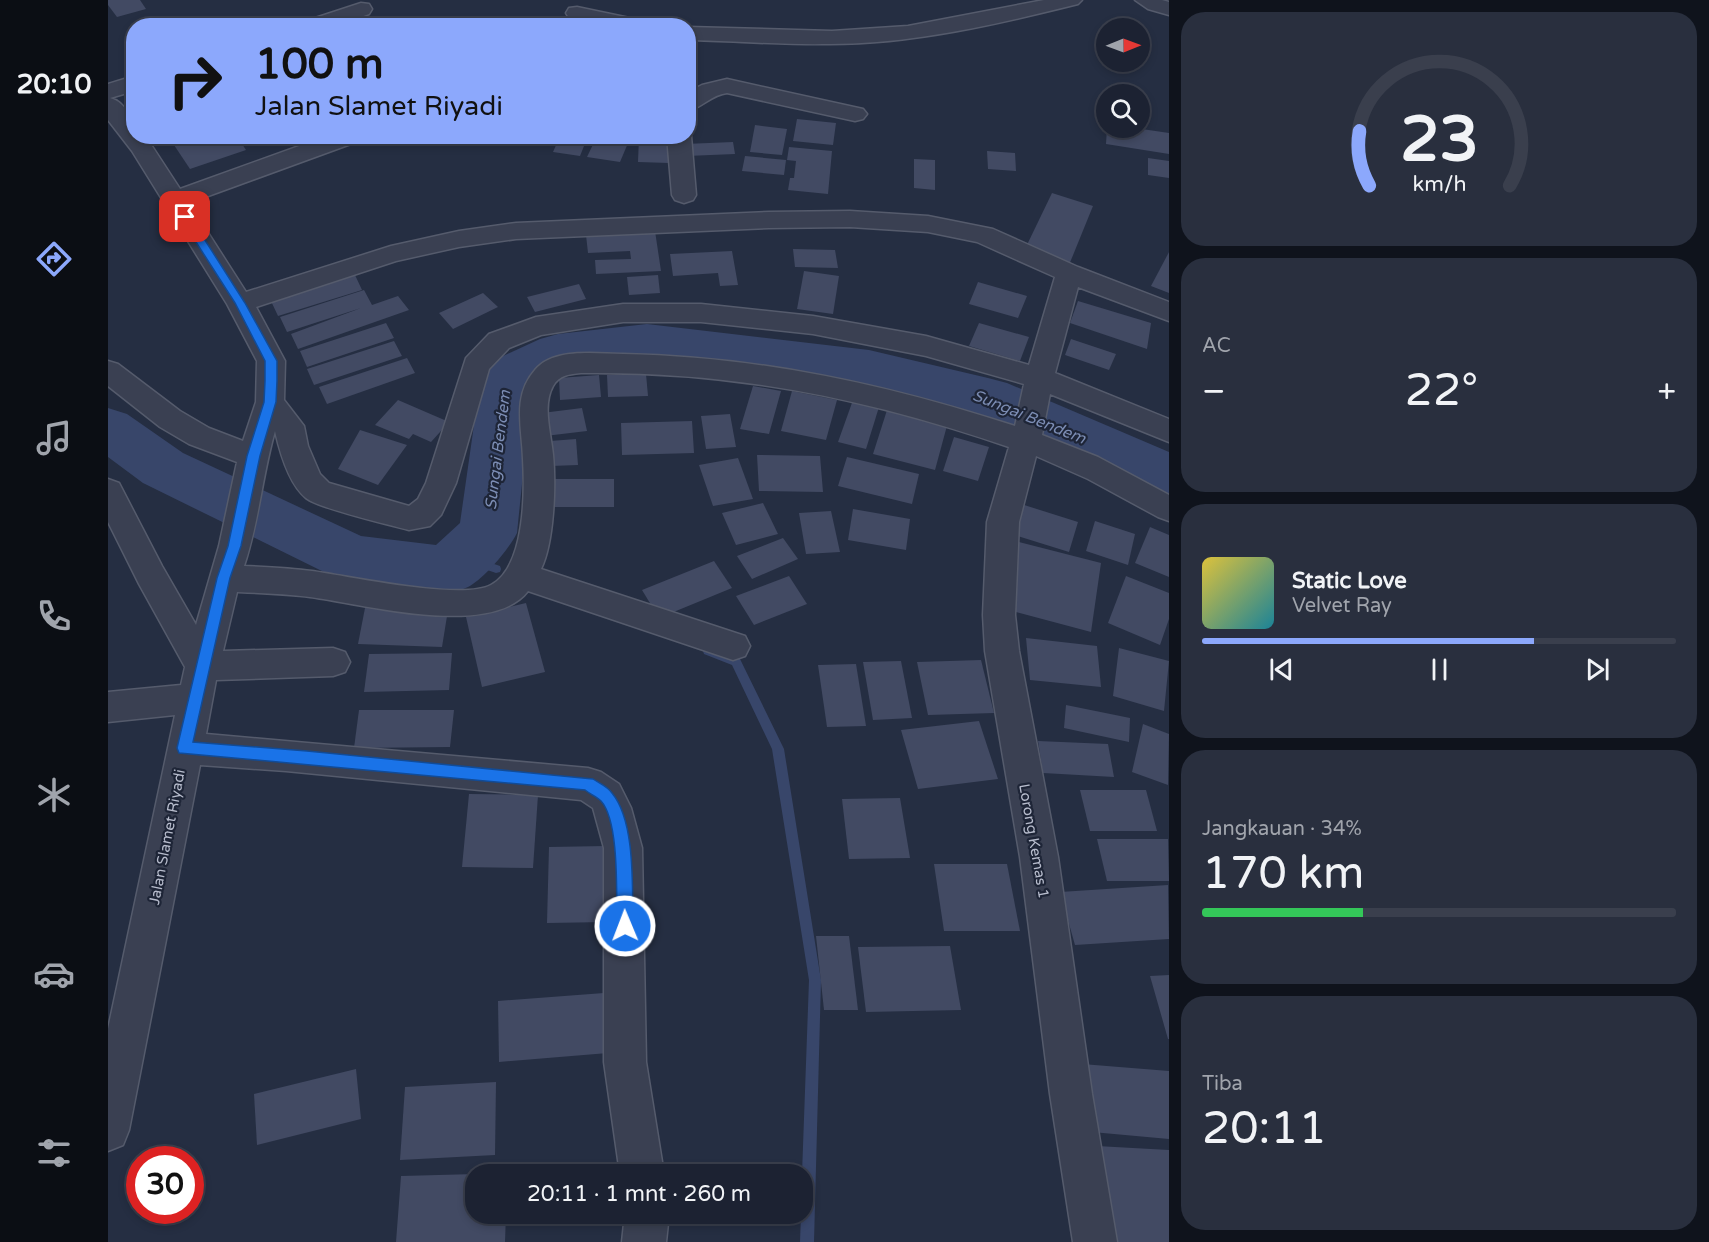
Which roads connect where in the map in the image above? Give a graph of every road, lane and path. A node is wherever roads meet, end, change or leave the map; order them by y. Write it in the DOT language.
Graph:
graph roads {
  1 [pos="1071,0"];
  2 [pos="1146,0"];
  3 [pos="361,9"];
  4 [pos="1169,9"];
  5 [pos="571,13"];
  6 [pos="336,18"];
  7 [pos="596,18"];
  8 [pos="696,33"];
  9 [pos="126,86"];
  10 [pos="108,92"];
  11 [pos="696,96"];
  12 [pos="108,105"];
  13 [pos="855,114"];
  14 [pos="126,128"];
  15 [pos="139,144"];
  16 [pos="329,144"];
  17 [pos="680,144"];
  18 [pos="684,195"];
  19 [pos="174,200"];
  20 [pos="1069,273"];
  21 [pos="240,303"];
  22 [pos="1169,312"];
  23 [pos="108,371"];
  24 [pos="1037,387"];
  25 [pos="270,402"];
  26 [pos="1169,432"];
  27 [pos="1027,435"];
  28 [pos="253,458"];
  29 [pos="108,491"];
  30 [pos="1169,509"];
  31 [pos="229,562"];
  32 [pos="522,576"];
  33 [pos="733,646"];
  34 [pos="333,662"];
  35 [pos="200,682"];
  36 [pos="108,707"];
  37 [pos="184,748"];
  38 [pos="120,1011"];
  39 [pos="108,1130"];
  40 [pos="640,1164"];
  41 [pos="646,1224"];
  42 [pos="644,1242"];
  43 [pos="1095,1242"];
  1 -- 8 [label="street"];
  2 -- 4 [label="street"];
  3 -- 6 [label="street"];
  5 -- 7 [label="street"];
  9 -- 10 [label="street"];
  11 -- 13 [label="street"];
  12 -- 14 [label="street, Jalan Slamet Riyadi"];
  15 -- 19 [label="street, Jalan Slamet Riyadi"];
  16 -- 19 [label="street"];
  17 -- 18 [label="street"];
  19 -- 21 [label="street, Jalan Slamet Riyadi"];
  20 -- 21 [label="street"];
  20 -- 22 [label="street"];
  20 -- 24 [label="street, Lorong Kemas 1"];
  21 -- 25 [label="street, Jalan Slamet Riyadi"];
  23 -- 28 [label="street"];
  24 -- 25 [label="street"];
  24 -- 26 [label="street"];
  24 -- 27 [label="street, Lorong Kemas 1"];
  25 -- 28 [label="street, Jalan Slamet Riyadi"];
  27 -- 30 [label="street"];
  27 -- 32 [label="street"];
  27 -- 43 [label="street, Lorong Kemas 1"];
  28 -- 31 [label="street, Jalan Slamet Riyadi"];
  29 -- 35 [label="street"];
  31 -- 32 [label="street"];
  31 -- 35 [label="street, Jalan Slamet Riyadi"];
  32 -- 33 [label="street"];
  34 -- 35 [label="street"];
  35 -- 36 [label="street"];
  35 -- 37 [label="street, Jalan Slamet Riyadi"];
  37 -- 38 [label="street, Jalan Slamet Riyadi"];
  37 -- 40 [label="street"];
  38 -- 39 [label="street, Jalan Slamet Riyadi"];
  41 -- 42 [label="street"];
}
